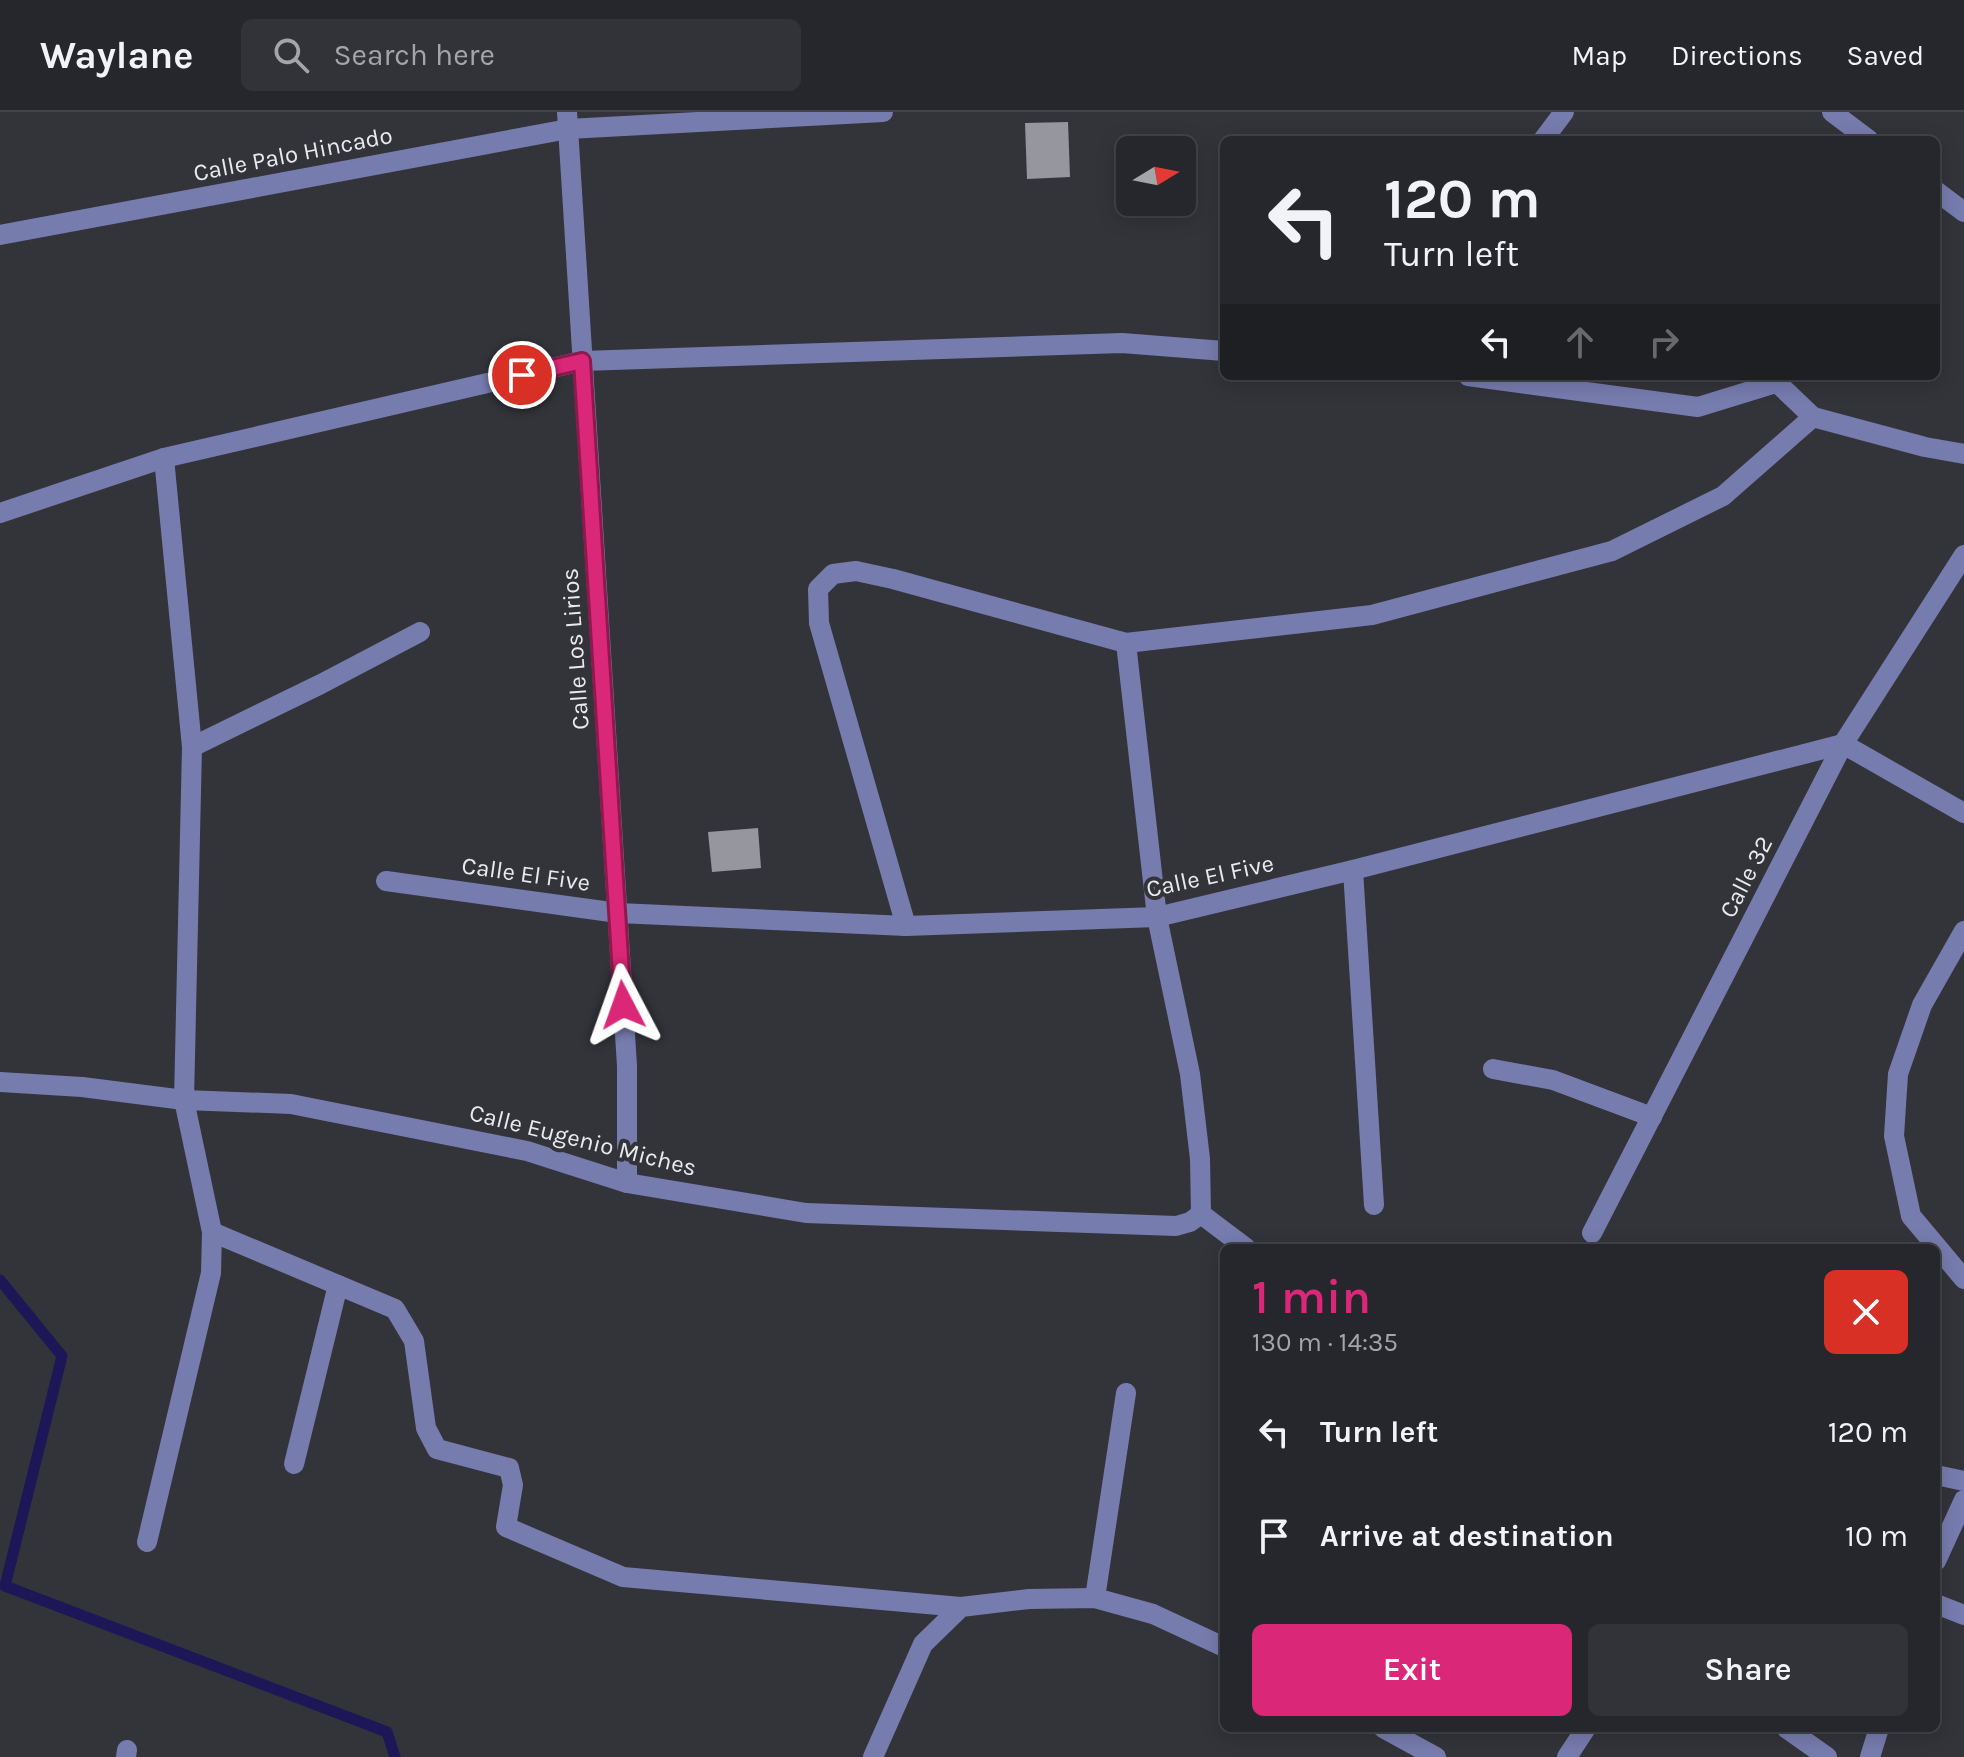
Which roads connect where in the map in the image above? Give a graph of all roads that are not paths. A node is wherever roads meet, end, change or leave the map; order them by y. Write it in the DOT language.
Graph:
graph roads {
  1 [pos="879,112"];
  2 [pos="1564,112"];
  3 [pos="1832,112"];
  4 [pos="567,120"];
  5 [pos="1549,136"];
  6 [pos="1864,136"];
  7 [pos="1940,194"];
  8 [pos="1964,212"];
  9 [pos="0,235"];
  10 [pos="1220,351"];
  11 [pos="582,361"];
  12 [pos="1498,380"];
  13 [pos="1773,380"];
  14 [pos="1813,417"];
  15 [pos="1964,454"];
  16 [pos="164,458"];
  17 [pos="0,513"];
  18 [pos="1964,555"];
  19 [pos="420,632"];
  20 [pos="1126,643"];
  21 [pos="1843,744"];
  22 [pos="192,747"];
  23 [pos="1964,813"];
  24 [pos="1353,870"];
  25 [pos="386,881"];
  26 [pos="618,913"];
  27 [pos="1157,917"];
  28 [pos="906,926"];
  29 [pos="1964,931"];
  30 [pos="1493,1069"];
  31 [pos="0,1082"];
  32 [pos="184,1100"];
  33 [pos="1652,1117"];
  34 [pos="627,1183"];
  35 [pos="1374,1205"];
  36 [pos="1201,1214"];
  37 [pos="212,1232"];
  38 [pos="1592,1233"];
  39 [pos="1241,1244"];
  40 [pos="1935,1244"];
  41 [pos="1940,1250"];
  42 [pos="1964,1279"];
  43 [pos="338,1285"];
  44 [pos="1126,1393"];
  45 [pos="294,1464"];
  46 [pos="1940,1476"];
  47 [pos="1964,1481"];
  48 [pos="1964,1500"];
  49 [pos="147,1542"];
  50 [pos="1940,1552"];
  51 [pos="1095,1598"];
  52 [pos="1940,1606"];
  53 [pos="961,1607"];
  54 [pos="1964,1615"];
  55 [pos="1220,1645"];
  56 [pos="1390,1732"];
  57 [pos="1583,1732"];
  58 [pos="1792,1732"];
  59 [pos="1878,1732"];
  60 [pos="873,1757"];
  61 [pos="1436,1757"];
  62 [pos="1567,1757"];
  63 [pos="1827,1757"];
  64 [pos="1870,1757"];
  1 -- 4 [label="street, Calle Palo Hincado"];
  2 -- 5 [label="street"];
  3 -- 6 [label="street"];
  4 -- 9 [label="street, Calle Palo Hincado"];
  4 -- 11 [label="street, Calle Los Lirios"];
  7 -- 8 [label="street"];
  10 -- 11 [label="street"];
  11 -- 16 [label="street"];
  11 -- 26 [label="street, Calle Los Lirios"];
  12 -- 13 [label="street"];
  13 -- 14 [label="street"];
  14 -- 15 [label="street"];
  14 -- 20 [label="street"];
  16 -- 17 [label="street"];
  16 -- 22 [label="street"];
  18 -- 21 [label="street, Calle 32"];
  19 -- 22 [label="street"];
  20 -- 27 [label="street"];
  20 -- 28 [label="street"];
  21 -- 23 [label="street"];
  21 -- 24 [label="street, Calle El Five"];
  21 -- 33 [label="street, Calle 32"];
  22 -- 32 [label="street"];
  24 -- 27 [label="street, Calle El Five"];
  24 -- 35 [label="street"];
  25 -- 26 [label="street, Calle El Five"];
  26 -- 28 [label="street, Calle El Five"];
  26 -- 34 [label="street, Calle Los Lirios"];
  27 -- 28 [label="street, Calle El Five"];
  27 -- 36 [label="street"];
  29 -- 40 [label="street"];
  30 -- 33 [label="street"];
  31 -- 32 [label="street, Calle Eugenio Miches"];
  32 -- 34 [label="street, Calle Eugenio Miches"];
  32 -- 37 [label="street"];
  33 -- 38 [label="street, Calle 32"];
  34 -- 36 [label="street, Calle Eugenio Miches"];
  36 -- 39 [label="street"];
  37 -- 43 [label="street"];
  37 -- 49 [label="street"];
  41 -- 42 [label="street"];
  43 -- 45 [label="street"];
  43 -- 53 [label="street"];
  44 -- 51 [label="street"];
  46 -- 47 [label="street"];
  48 -- 50 [label="street"];
  51 -- 53 [label="street"];
  51 -- 55 [label="street"];
  52 -- 54 [label="street"];
  53 -- 60 [label="street"];
  56 -- 61 [label="street"];
  57 -- 62 [label="street"];
  58 -- 63 [label="street"];
  59 -- 64 [label="street"];
}
